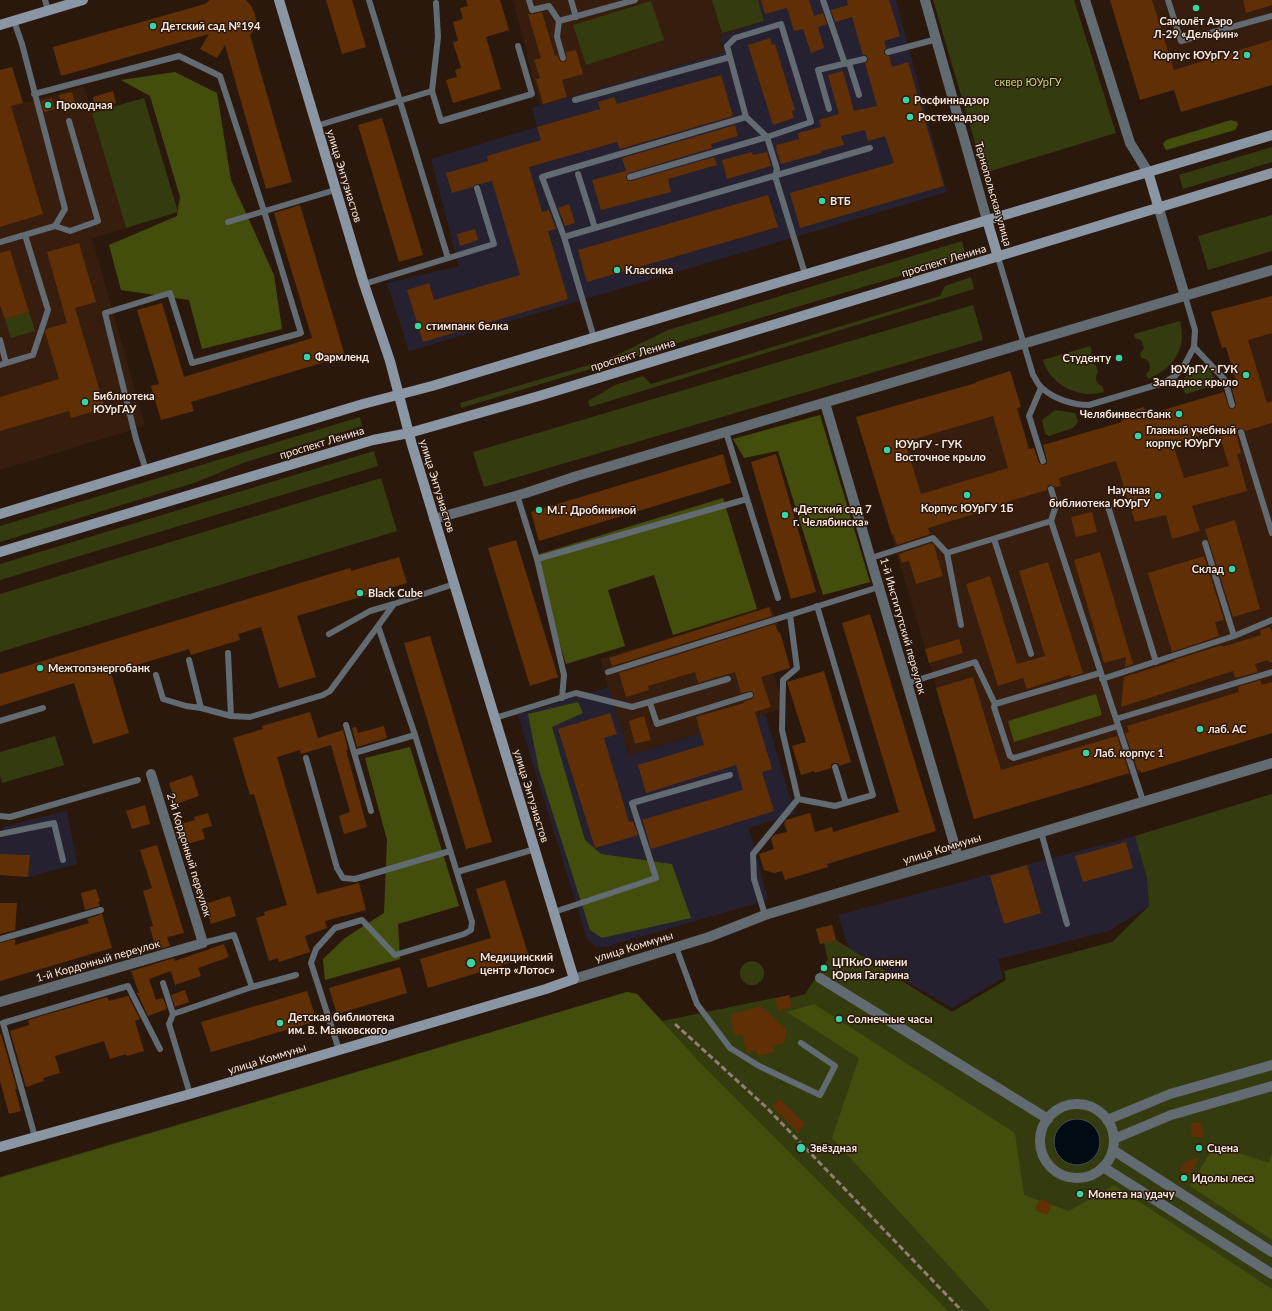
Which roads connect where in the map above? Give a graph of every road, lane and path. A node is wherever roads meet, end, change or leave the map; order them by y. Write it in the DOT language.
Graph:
graph roads {
  1 [pos="45,0"];
  2 [pos="83,0"];
  3 [pos="279,0"];
  4 [pos="369,0"];
  5 [pos="530,0"];
  6 [pos="571,0"];
  7 [pos="635,0"];
  8 [pos="824,0"];
  9 [pos="925,0"];
  10 [pos="1085,0"];
  11 [pos="1168,0"];
  12 [pos="436,3"];
  13 [pos="48,10"];
  14 [pos="576,16"];
  15 [pos="1272,16"];
  16 [pos="14,20"];
  17 [pos="560,21"];
  18 [pos="0,25"];
  19 [pos="937,39"];
  20 [pos="518,46"];
  21 [pos="888,52"];
  22 [pos="730,57"];
  23 [pos="563,58"];
  24 [pos="864,59"];
  25 [pos="847,63"];
  26 [pos="432,91"];
  27 [pos="34,94"];
  28 [pos="859,95"];
  29 [pos="575,100"];
  30 [pos="399,102"];
  31 [pos="829,109"];
  32 [pos="746,117"];
  33 [pos="69,121"];
  34 [pos="316,126"];
  35 [pos="1272,135"];
  36 [pos="767,137"];
  37 [pos="870,148"];
  38 [pos="1148,172"];
  39 [pos="578,174"];
  40 [pos="1272,174"];
  41 [pos="775,176"];
  42 [pos="630,177"];
  43 [pos="476,188"];
  44 [pos="336,190"];
  45 [pos="1159,209"];
  46 [pos="264,211"];
  47 [pos="987,220"];
  48 [pos="228,222"];
  49 [pos="55,226"];
  50 [pos="595,228"];
  51 [pos="24,235"];
  52 [pos="564,238"];
  53 [pos="0,242"];
  54 [pos="998,257"];
  55 [pos="448,258"];
  56 [pos="1272,270"];
  57 [pos="805,274"];
  58 [pos="364,284"];
  59 [pos="1185,296"];
  60 [pos="594,338"];
  61 [pos="0,340"];
  62 [pos="1024,344"];
  63 [pos="1194,347"];
  64 [pos="3,364"];
  65 [pos="1041,388"];
  66 [pos="399,394"];
  67 [pos="825,403"];
  68 [pos="1232,405"];
  69 [pos="726,432"];
  70 [pos="1241,432"];
  71 [pos="409,433"];
  72 [pos="1043,461"];
  73 [pos="146,470"];
  74 [pos="1051,489"];
  75 [pos="517,495"];
  76 [pos="747,499"];
  77 [pos="1107,503"];
  78 [pos="0,514"];
  79 [pos="434,519"];
  80 [pos="1051,521"];
  81 [pos="1272,533"];
  82 [pos="994,538"];
  83 [pos="1205,543"];
  84 [pos="0,552"];
  85 [pos="947,553"];
  86 [pos="871,558"];
  87 [pos="537,559"];
  88 [pos="454,584"];
  89 [pos="879,587"];
  90 [pos="778,598"];
  91 [pos="394,604"];
  92 [pos="817,606"];
  93 [pos="790,615"];
  94 [pos="1272,620"];
  95 [pos="961,625"];
  96 [pos="378,626"];
  97 [pos="328,634"];
  98 [pos="1234,636"];
  99 [pos="228,653"];
  100 [pos="1031,654"];
  101 [pos="189,660"];
  102 [pos="1156,662"];
  103 [pos="608,672"];
  104 [pos="1272,672"];
  105 [pos="156,675"];
  106 [pos="1101,676"];
  107 [pos="728,679"];
  108 [pos="908,684"];
  109 [pos="750,695"];
  110 [pos="562,698"];
  111 [pos="650,703"];
  112 [pos="995,704"];
  113 [pos="43,708"];
  114 [pos="201,708"];
  115 [pos="231,716"];
  116 [pos="495,718"];
  117 [pos="1116,719"];
  118 [pos="0,721"];
  119 [pos="346,725"];
  120 [pos="1118,726"];
  121 [pos="414,735"];
  122 [pos="354,753"];
  123 [pos="306,758"];
  124 [pos="1272,763"];
  125 [pos="835,767"];
  126 [pos="152,774"];
  127 [pos="730,775"];
  128 [pos="138,780"];
  129 [pos="798,799"];
  130 [pos="1142,802"];
  131 [pos="846,803"];
  132 [pos="371,811"];
  133 [pos="0,816"];
  134 [pos="1041,832"];
  135 [pos="0,834"];
  136 [pos="535,848"];
  137 [pos="450,851"];
  138 [pos="958,857"];
  139 [pos="64,860"];
  140 [pos="457,872"];
  141 [pos="101,910"];
  142 [pos="554,912"];
  143 [pos="765,915"];
  144 [pos="1067,924"];
  145 [pos="0,939"];
  146 [pos="203,943"];
  147 [pos="676,947"];
  148 [pos="296,975"];
  149 [pos="820,978"];
  150 [pos="574,979"];
  151 [pos="163,983"];
  152 [pos="252,987"];
  153 [pos="0,1002"];
  154 [pos="172,1014"];
  155 [pos="801,1043"];
  156 [pos="160,1049"];
  157 [pos="339,1050"];
  158 [pos="1272,1065"];
  159 [pos="1272,1086"];
  160 [pos="190,1094"];
  161 [pos="1048,1119"];
  162 [pos="1107,1120"];
  163 [pos="35,1137"];
  164 [pos="1114,1139"];
  165 [pos="0,1146"];
  166 [pos="1113,1150"];
  167 [pos="1103,1167"];
  168 [pos="1272,1252"];
  169 [pos="1272,1274"];
  1 -- 13 [label="lane"];
  2 -- 13 [label="main road"];
  3 -- 34 [label="main road, улица Энтузиастов"];
  4 -- 30 [label="lane"];
  5 -- 17 [label="lane"];
  6 -- 14 [label="lane"];
  7 -- 14 [label="lane"];
  8 -- 25 [label="lane"];
  9 -- 19 [label="street, Тернопольская улица"];
  10 -- 38 [label="street"];
  11 -- 15 [label="lane"];
  12 -- 26 [label="lane"];
  13 -- 16 [label="main road"];
  14 -- 17 [label="lane"];
  16 -- 18 [label="main road"];
  16 -- 27 [label="lane"];
  17 -- 23 [label="lane"];
  19 -- 21 [label="lane"];
  19 -- 47 [label="street, Тернопольская улица"];
  20 -- 26 [label="lane"];
  22 -- 29 [label="lane"];
  22 -- 32 [label="lane"];
  22 -- 36 [label="lane"];
  24 -- 25 [label="lane"];
  25 -- 28 [label="lane"];
  25 -- 31 [label="lane"];
  26 -- 30 [label="lane"];
  27 -- 46 [label="lane"];
  27 -- 49 [label="lane"];
  30 -- 34 [label="lane"];
  30 -- 55 [label="lane"];
  32 -- 36 [label="lane"];
  32 -- 52 [label="lane"];
  33 -- 49 [label="lane"];
  34 -- 44 [label="main road, улица Энтузиастов"];
  35 -- 38 [label="main road"];
  36 -- 41 [label="lane"];
  36 -- 42 [label="lane"];
  37 -- 41 [label="lane"];
  38 -- 45 [label="main road"];
  38 -- 47 [label="main road"];
  39 -- 50 [label="lane"];
  40 -- 45 [label="main road, проспект Ленина"];
  41 -- 50 [label="lane"];
  41 -- 57 [label="lane"];
  43 -- 55 [label="lane"];
  44 -- 46 [label="lane"];
  44 -- 58 [label="main road, улица Энтузиастов"];
  45 -- 54 [label="main road, проспект Ленина"];
  45 -- 59 [label="street"];
  46 -- 48 [label="lane"];
  46 -- 73 [label="lane"];
  47 -- 54 [label="main road, Тернопольская улица"];
  47 -- 57 [label="main road"];
  49 -- 51 [label="lane"];
  50 -- 52 [label="lane"];
  51 -- 53 [label="lane"];
  51 -- 64 [label="lane"];
  52 -- 60 [label="lane"];
  54 -- 62 [label="lane"];
  54 -- 71 [label="main road, проспект Ленина"];
  55 -- 58 [label="lane"];
  56 -- 59 [label="street"];
  57 -- 60 [label="main road"];
  58 -- 66 [label="main road, улица Энтузиастов"];
  59 -- 62 [label="street"];
  59 -- 63 [label="lane"];
  60 -- 66 [label="main road"];
  61 -- 64 [label="lane"];
  62 -- 65 [label="lane"];
  62 -- 67 [label="street"];
  63 -- 65 [label="lane"];
  63 -- 68 [label="lane"];
  65 -- 72 [label="lane"];
  66 -- 71 [label="main road, улица Энтузиастов"];
  66 -- 73 [label="main road"];
  67 -- 69 [label="street"];
  67 -- 86 [label="street, 1-й Институтский переулок"];
  69 -- 75 [label="street"];
  69 -- 76 [label="lane"];
  70 -- 81 [label="lane"];
  71 -- 79 [label="main road, улица Энтузиастов"];
  71 -- 84 [label="main road, проспект Ленина"];
  73 -- 78 [label="main road"];
  74 -- 80 [label="lane"];
  75 -- 79 [label="street"];
  75 -- 87 [label="lane"];
  76 -- 87 [label="lane"];
  76 -- 90 [label="lane"];
  77 -- 102 [label="lane"];
  79 -- 88 [label="main road, улица Энтузиастов"];
  80 -- 82 [label="lane"];
  80 -- 106 [label="lane"];
  82 -- 85 [label="lane"];
  82 -- 100 [label="lane"];
  83 -- 98 [label="lane"];
  85 -- 86 [label="lane"];
  85 -- 95 [label="lane"];
  86 -- 89 [label="street, 1-й Институтский переулок"];
  87 -- 110 [label="lane"];
  88 -- 91 [label="lane"];
  88 -- 116 [label="main road, улица Энтузиастов"];
  89 -- 92 [label="lane"];
  89 -- 108 [label="street, 1-й Институтский переулок"];
  91 -- 96 [label="lane"];
  91 -- 97 [label="lane"];
  92 -- 93 [label="lane"];
  92 -- 131 [label="lane"];
  93 -- 103 [label="lane"];
  93 -- 129 [label="lane"];
  94 -- 98 [label="lane"];
  96 -- 115 [label="lane"];
  96 -- 121 [label="lane"];
  98 -- 102 [label="lane"];
  99 -- 115 [label="lane"];
  101 -- 114 [label="lane"];
  102 -- 106 [label="lane"];
  104 -- 117 [label="lane"];
  105 -- 114 [label="lane"];
  106 -- 112 [label="lane"];
  106 -- 117 [label="lane"];
  107 -- 111 [label="lane"];
  108 -- 112 [label="lane"];
  108 -- 138 [label="street, 1-й Институтский переулок"];
  109 -- 111 [label="lane"];
  110 -- 111 [label="lane"];
  110 -- 116 [label="lane"];
  112 -- 120 [label="lane"];
  113 -- 118 [label="lane"];
  114 -- 115 [label="lane"];
  116 -- 136 [label="main road, улица Энтузиастов"];
  117 -- 120 [label="lane"];
  119 -- 122 [label="lane"];
  120 -- 130 [label="lane"];
  121 -- 122 [label="lane"];
  121 -- 137 [label="lane"];
  122 -- 132 [label="lane"];
  123 -- 137 [label="lane"];
  124 -- 130 [label="street, улица Коммуны"];
  125 -- 131 [label="lane"];
  126 -- 146 [label="street, 2-й Кордонный переулок"];
  127 -- 142 [label="lane"];
  128 -- 133 [label="lane"];
  129 -- 131 [label="lane"];
  129 -- 143 [label="lane"];
  130 -- 134 [label="street, улица Коммуны"];
  134 -- 138 [label="street, улица Коммуны"];
  134 -- 144 [label="lane"];
  135 -- 139 [label="lane"];
  136 -- 140 [label="lane"];
  136 -- 142 [label="main road, улица Энтузиастов"];
  137 -- 140 [label="lane"];
  138 -- 143 [label="street, улица Коммуны"];
  140 -- 157 [label="lane"];
  141 -- 145 [label="lane"];
  142 -- 150 [label="main road, улица Энтузиастов"];
  143 -- 147 [label="street, улица Коммуны"];
  146 -- 152 [label="lane"];
  146 -- 153 [label="street, 1-й Кордонный переулок"];
  147 -- 150 [label="street, улица Коммуны"];
  147 -- 155 [label="lane"];
  148 -- 152 [label="lane"];
  149 -- 161 [label="street"];
  150 -- 157 [label="main road, улица Коммуны"];
  151 -- 154 [label="lane"];
  152 -- 154 [label="lane"];
  154 -- 160 [label="lane"];
  156 -- 163 [label="lane"];
  157 -- 160 [label="main road, улица Коммуны"];
  158 -- 162 [label="street"];
  159 -- 164 [label="street"];
  160 -- 163 [label="main road, улица Коммуны"];
  161 -- 162 [label="street"];
  161 -- 167 [label="street"];
  162 -- 164 [label="street"];
  163 -- 165 [label="main road, улица Коммуны"];
  164 -- 166 [label="street"];
  166 -- 167 [label="street"];
  166 -- 168 [label="street"];
  167 -- 169 [label="street"];
}
